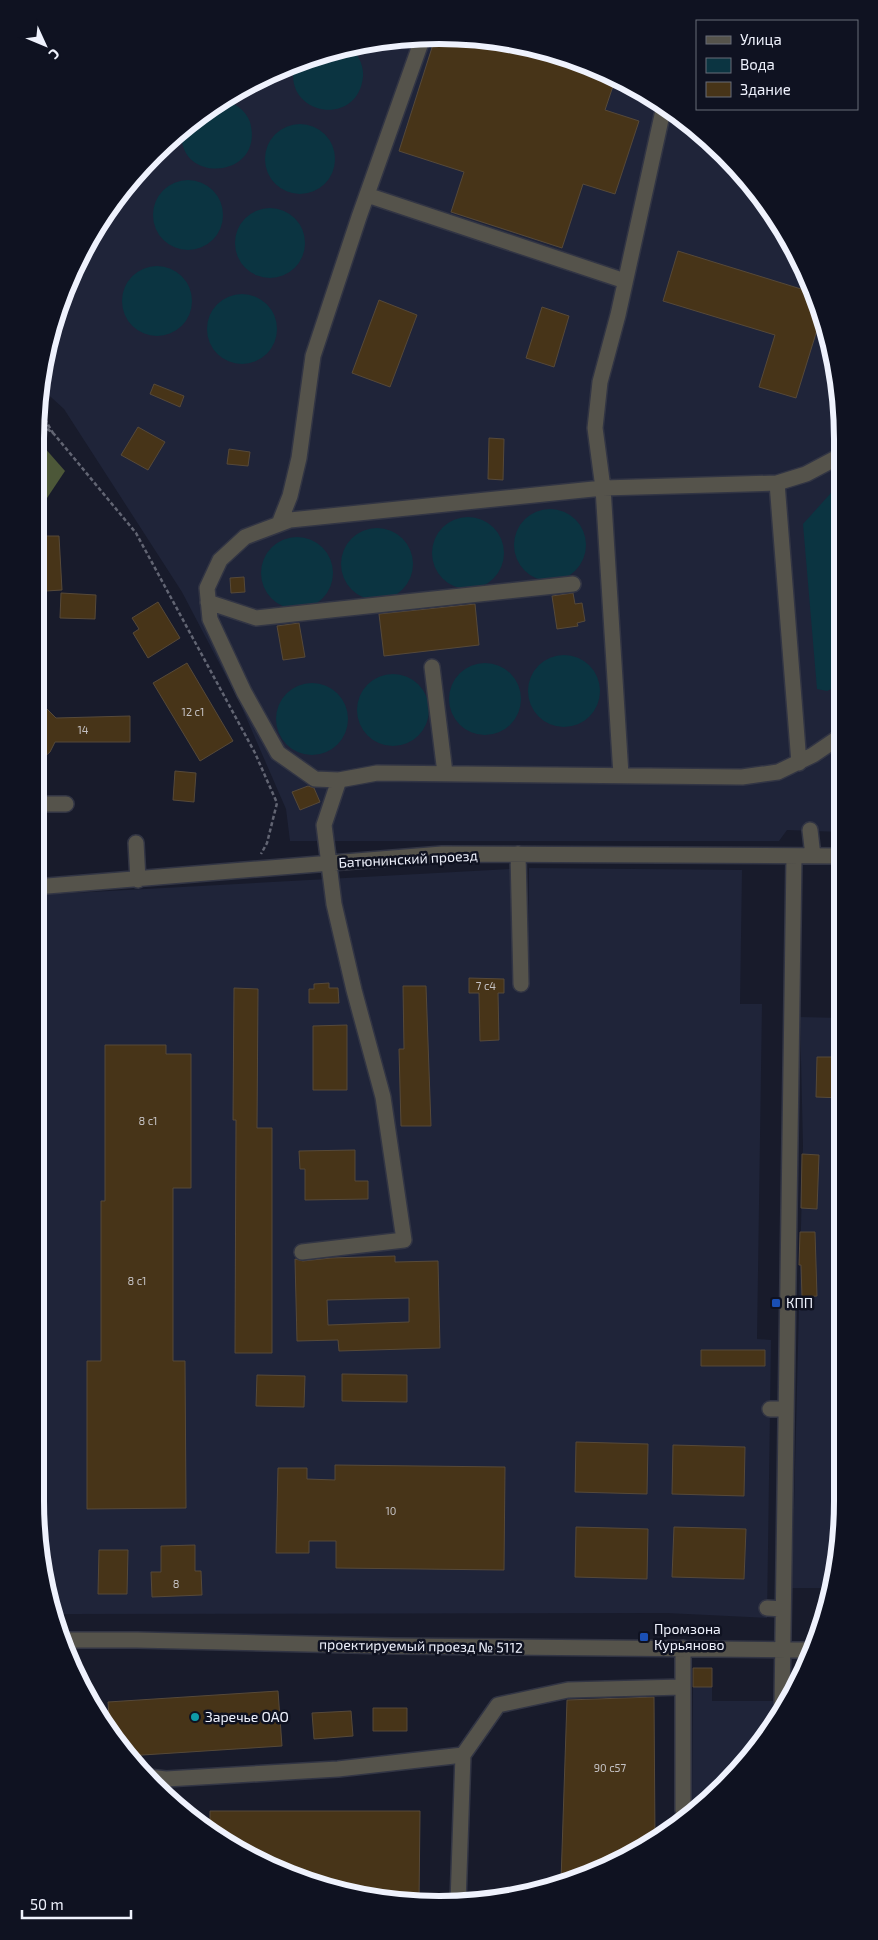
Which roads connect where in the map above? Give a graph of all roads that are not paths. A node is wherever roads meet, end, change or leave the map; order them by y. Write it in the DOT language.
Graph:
graph roads {
  1 [pos="420,45"];
  2 [pos="663,113"];
  3 [pos="367,195"];
  4 [pos="625,281"];
  5 [pos="834,459"];
  6 [pos="777,482"];
  7 [pos="603,488"];
  8 [pos="279,524"];
  9 [pos="573,584"];
  10 [pos="208,602"];
  11 [pos="432,667"];
  12 [pos="834,740"];
  13 [pos="799,763"];
  14 [pos="445,773"];
  15 [pos="621,775"];
  16 [pos="339,780"];
  17 [pos="44,804"];
  18 [pos="66,804"];
  19 [pos="810,830"];
  20 [pos="136,843"];
  21 [pos="518,854"];
  22 [pos="794,856"];
  23 [pos="813,856"];
  24 [pos="834,856"];
  25 [pos="330,864"];
  26 [pos="138,880"];
  27 [pos="44,886"];
  28 [pos="521,984"];
  29 [pos="302,1252"];
  30 [pos="786,1408"];
  31 [pos="770,1409"];
  32 [pos="767,1608"];
  33 [pos="783,1609"];
  34 [pos="70,1640"];
  35 [pos="683,1648"];
  36 [pos="805,1650"];
  37 [pos="782,1651"];
  38 [pos="788,1685"];
  39 [pos="682,1687"];
  40 [pos="463,1755"];
  41 [pos="158,1778"];
  42 [pos="683,1810"];
  43 [pos="458,1895"];
  1 -- 3 [label="street"];
  2 -- 4 [label="street"];
  3 -- 4 [label="street"];
  3 -- 8 [label="street"];
  4 -- 7 [label="street"];
  5 -- 6 [label="street"];
  6 -- 7 [label="street"];
  6 -- 13 [label="street"];
  7 -- 8 [label="street"];
  7 -- 15 [label="street"];
  8 -- 10 [label="street"];
  9 -- 10 [label="street"];
  10 -- 16 [label="street"];
  11 -- 14 [label="street"];
  12 -- 13 [label="street"];
  13 -- 15 [label="street"];
  14 -- 15 [label="street"];
  14 -- 16 [label="street"];
  16 -- 25 [label="street"];
  17 -- 18 [label="street"];
  19 -- 23 [label="street"];
  20 -- 26 [label="street"];
  21 -- 22 [label="street, Батюнинский проезд"];
  21 -- 25 [label="street, Батюнинский проезд"];
  21 -- 28 [label="street"];
  22 -- 23 [label="street, Батюнинский проезд"];
  22 -- 30 [label="street"];
  23 -- 24 [label="street, Батюнинский проезд"];
  25 -- 26 [label="street, Батюнинский проезд"];
  25 -- 29 [label="street"];
  26 -- 27 [label="street, Батюнинский проезд"];
  30 -- 31 [label="street"];
  30 -- 33 [label="street"];
  32 -- 33 [label="street"];
  33 -- 37 [label="street"];
  34 -- 35 [label="street, проектируемый проезд № 5112"];
  35 -- 37 [label="street, проектируемый проезд № 5112"];
  35 -- 39 [label="street"];
  36 -- 37 [label="street, проектируемый проезд № 5112"];
  37 -- 38 [label="street"];
  39 -- 40 [label="street"];
  39 -- 42 [label="street"];
  40 -- 41 [label="street"];
  40 -- 43 [label="street"];
}
